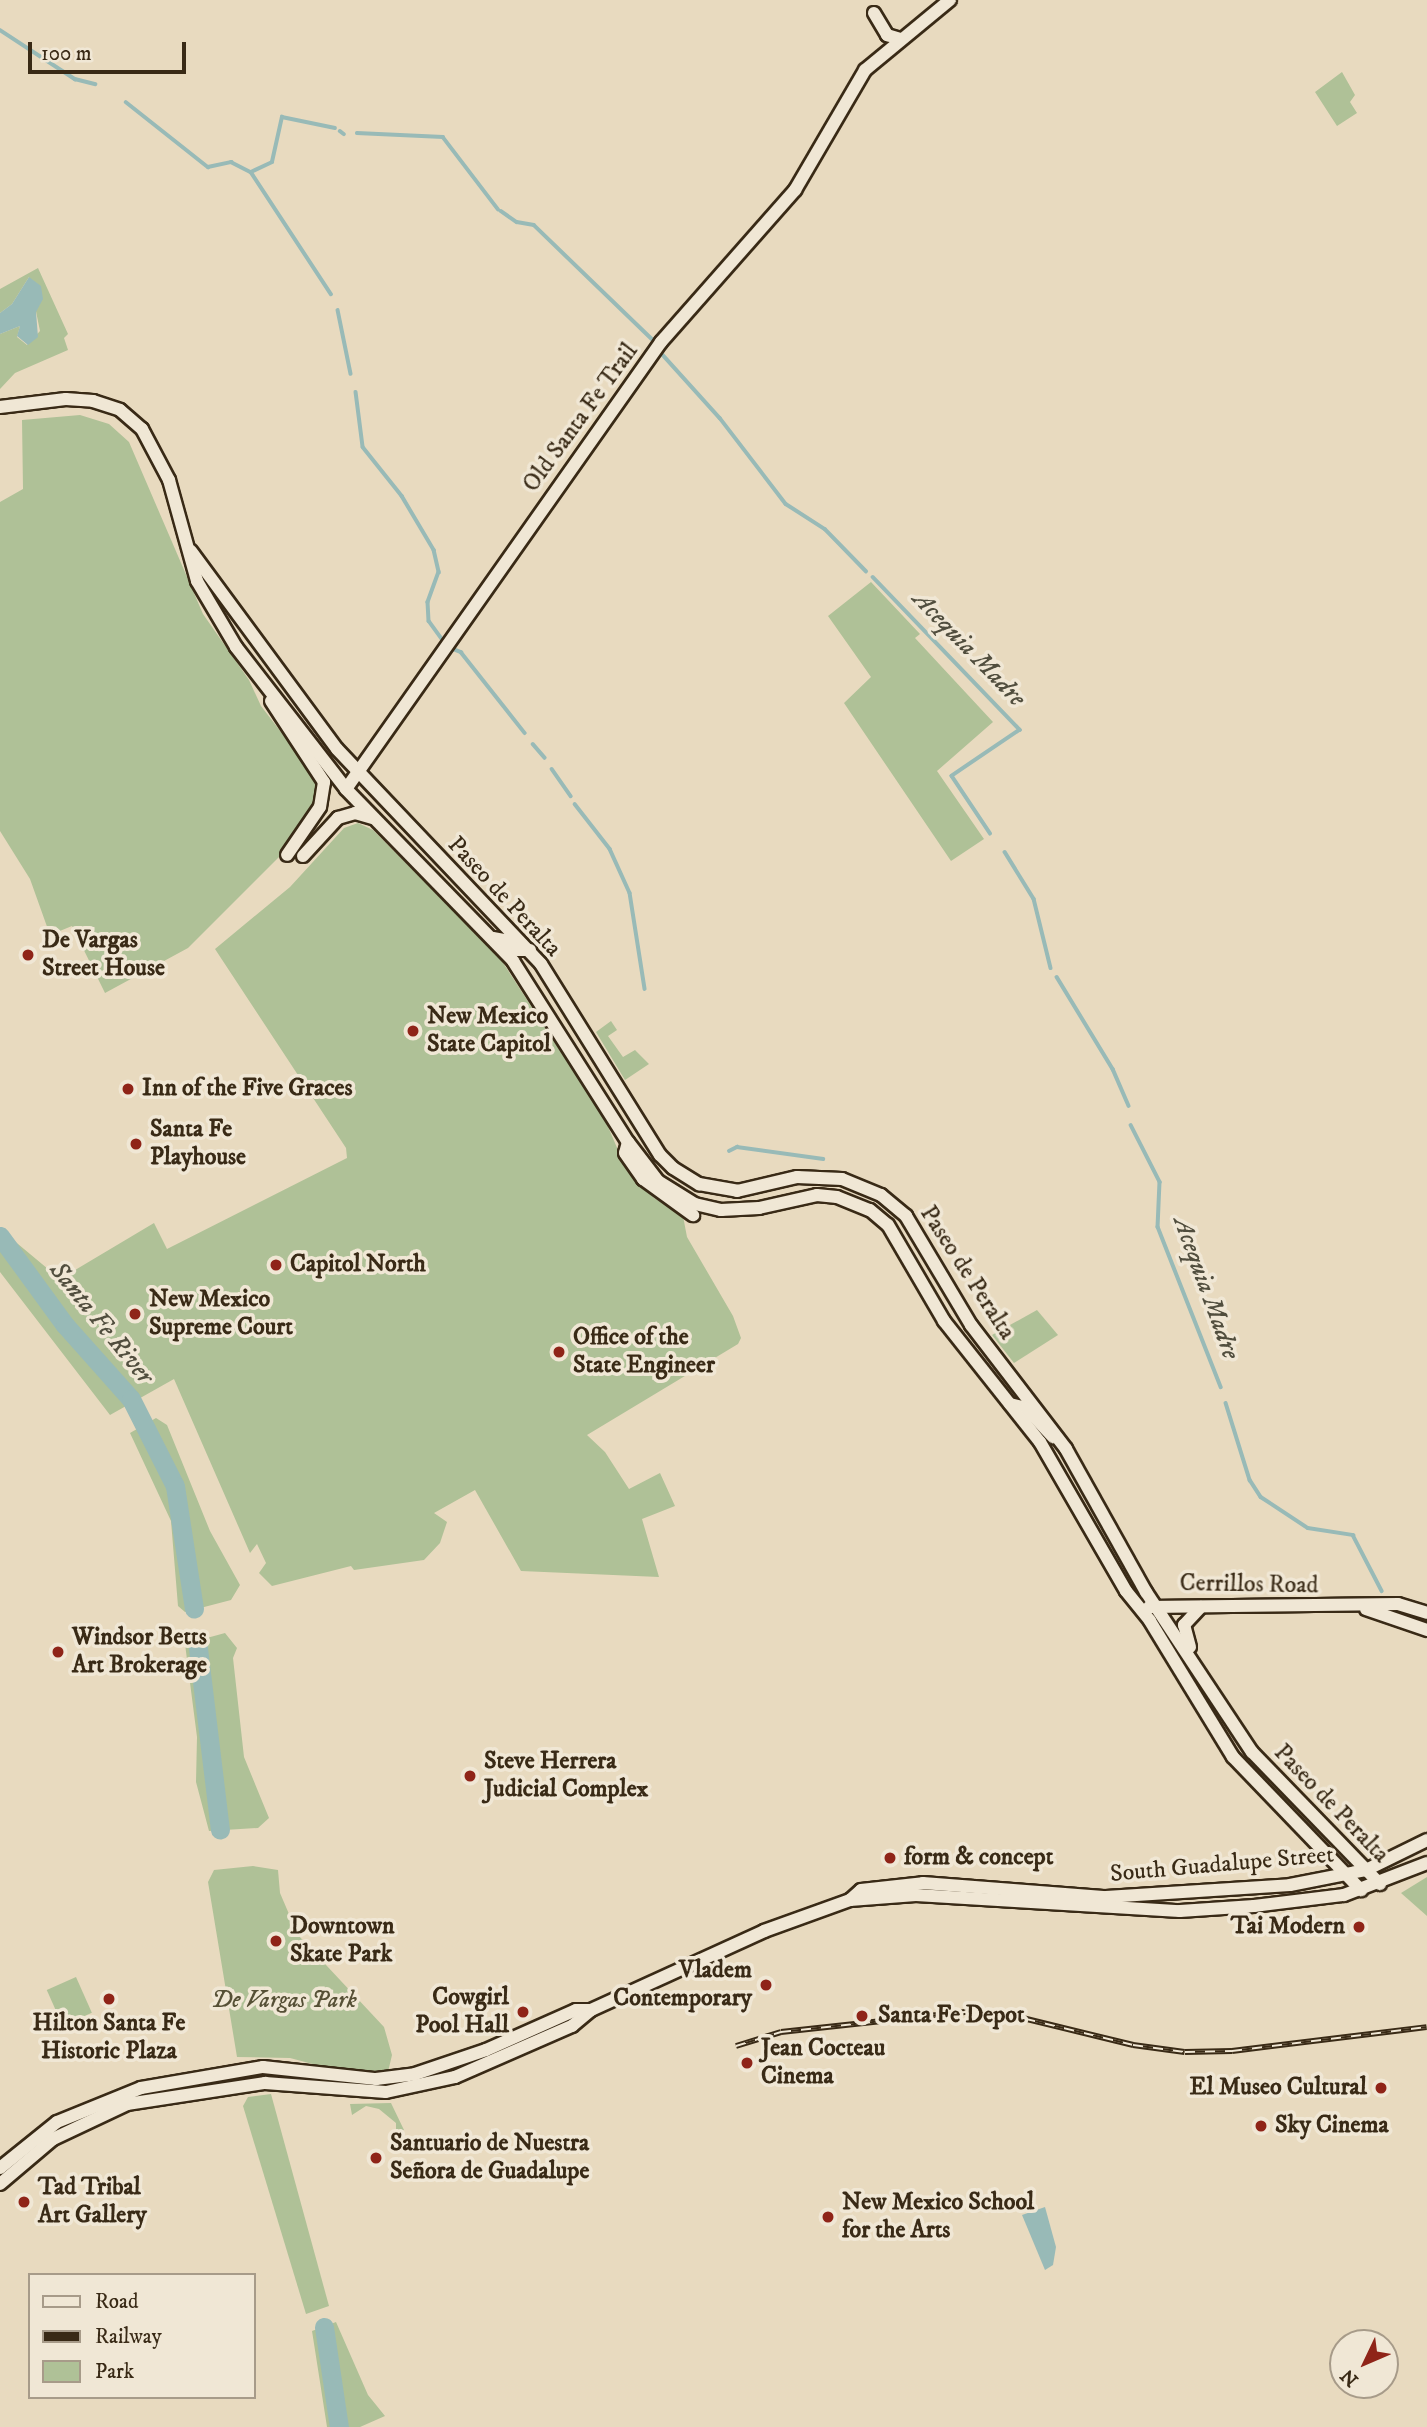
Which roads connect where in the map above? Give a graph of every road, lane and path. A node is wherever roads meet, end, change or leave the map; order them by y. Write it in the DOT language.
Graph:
graph roads {
  1 [pos="950,0"];
  2 [pos="874,13"];
  3 [pos="900,39"];
  4 [pos="0,407"];
  5 [pos="191,551"];
  6 [pos="265,684"];
  7 [pos="360,775"];
  8 [pos="346,789"];
  9 [pos="377,820"];
  10 [pos="287,855"];
  11 [pos="303,856"];
  12 [pos="493,938"];
  13 [pos="530,950"];
  14 [pos="628,1142"];
  15 [pos="693,1214"];
  16 [pos="905,1255"];
  17 [pos="971,1325"];
  18 [pos="965,1350"];
  19 [pos="1027,1395"];
  20 [pos="1010,1404"];
  21 [pos="1040,1442"];
  22 [pos="1066,1449"];
  23 [pos="1087,1487"];
  24 [pos="1138,1606"];
  25 [pos="1156,1607"];
  26 [pos="1201,1607"];
  27 [pos="1359,1607"];
  28 [pos="1427,1613"];
  29 [pos="1427,1630"];
  30 [pos="1229,1717"];
  31 [pos="1427,1840"];
  32 [pos="1427,1863"];
  33 [pos="1366,1870"];
  34 [pos="1346,1875"];
  35 [pos="923,1883"];
  36 [pos="1380,1884"];
  37 [pos="1361,1890"];
  38 [pos="872,1899"];
  39 [pos="850,1900"];
  40 [pos="591,2010"];
  41 [pos="551,2021"];
  42 [pos="471,2056"];
  43 [pos="496,2059"];
  44 [pos="405,2090"];
  45 [pos="0,2168"];
  46 [pos="0,2184"];
  1 -- 3 [label="main road, Old Santa Fe Trail"];
  2 -- 3 [label="main road"];
  3 -- 7 [label="main road, Old Santa Fe Trail"];
  4 -- 5 [label="main road, Paseo de Peralta"];
  5 -- 6 [label="main road, Paseo de Peralta"];
  5 -- 7 [label="main road, Paseo de Peralta"];
  6 -- 8 [label="main road, Paseo de Peralta"];
  6 -- 10 [label="main road"];
  7 -- 8 [label="main road, Old Santa Fe Trail"];
  7 -- 13 [label="main road, Paseo de Peralta"];
  8 -- 9 [label="main road, Paseo de Peralta"];
  9 -- 11 [label="main road"];
  9 -- 12 [label="main road, Paseo de Peralta"];
  12 -- 13 [label="main road"];
  12 -- 14 [label="main road, Paseo de Peralta"];
  13 -- 17 [label="main road, Paseo de Peralta"];
  14 -- 15 [label="main road"];
  14 -- 16 [label="main road, Paseo de Peralta"];
  16 -- 17 [label="main road"];
  16 -- 18 [label="main road, Paseo de Peralta"];
  17 -- 19 [label="main road, Paseo de Peralta"];
  18 -- 19 [label="main road"];
  18 -- 20 [label="main road, Paseo de Peralta"];
  19 -- 22 [label="main road, Paseo de Peralta"];
  20 -- 21 [label="main road, Paseo de Peralta"];
  20 -- 22 [label="main road"];
  21 -- 23 [label="main road"];
  21 -- 24 [label="main road, Paseo de Peralta"];
  22 -- 23 [label="main road, Paseo de Peralta"];
  23 -- 25 [label="main road, Paseo de Peralta"];
  24 -- 25 [label="main road, Cerrillos Road"];
  24 -- 34 [label="main road, Paseo de Peralta"];
  25 -- 26 [label="main road, Cerrillos Road"];
  25 -- 30 [label="main road, Paseo de Peralta"];
  26 -- 27 [label="main road, Cerrillos Road"];
  26 -- 30 [label="main road"];
  27 -- 28 [label="main road, Cerrillos Road"];
  27 -- 29 [label="main road, Cerrillos Road"];
  30 -- 33 [label="main road, Paseo de Peralta"];
  31 -- 33 [label="main road, South Guadalupe Street"];
  32 -- 36 [label="main road, South Guadalupe Street"];
  33 -- 34 [label="main road, South Guadalupe Street"];
  33 -- 36 [label="main road, Paseo de Peralta"];
  34 -- 35 [label="main road, South Guadalupe Street"];
  34 -- 37 [label="main road, Paseo de Peralta"];
  35 -- 38 [label="main road"];
  35 -- 39 [label="main road, South Guadalupe Street"];
  36 -- 37 [label="main road, South Guadalupe Street"];
  37 -- 38 [label="main road, South Guadalupe Street"];
  38 -- 39 [label="main road, South Guadalupe Street"];
  39 -- 40 [label="main road, South Guadalupe Street"];
  40 -- 41 [label="main road, South Guadalupe Street"];
  40 -- 43 [label="main road, South Guadalupe Street"];
  41 -- 42 [label="main road, South Guadalupe Street"];
  41 -- 43 [label="main road"];
  42 -- 44 [label="main road"];
  42 -- 45 [label="main road, South Guadalupe Street"];
  43 -- 44 [label="main road, South Guadalupe Street"];
  44 -- 46 [label="main road, South Guadalupe Street"];
}
